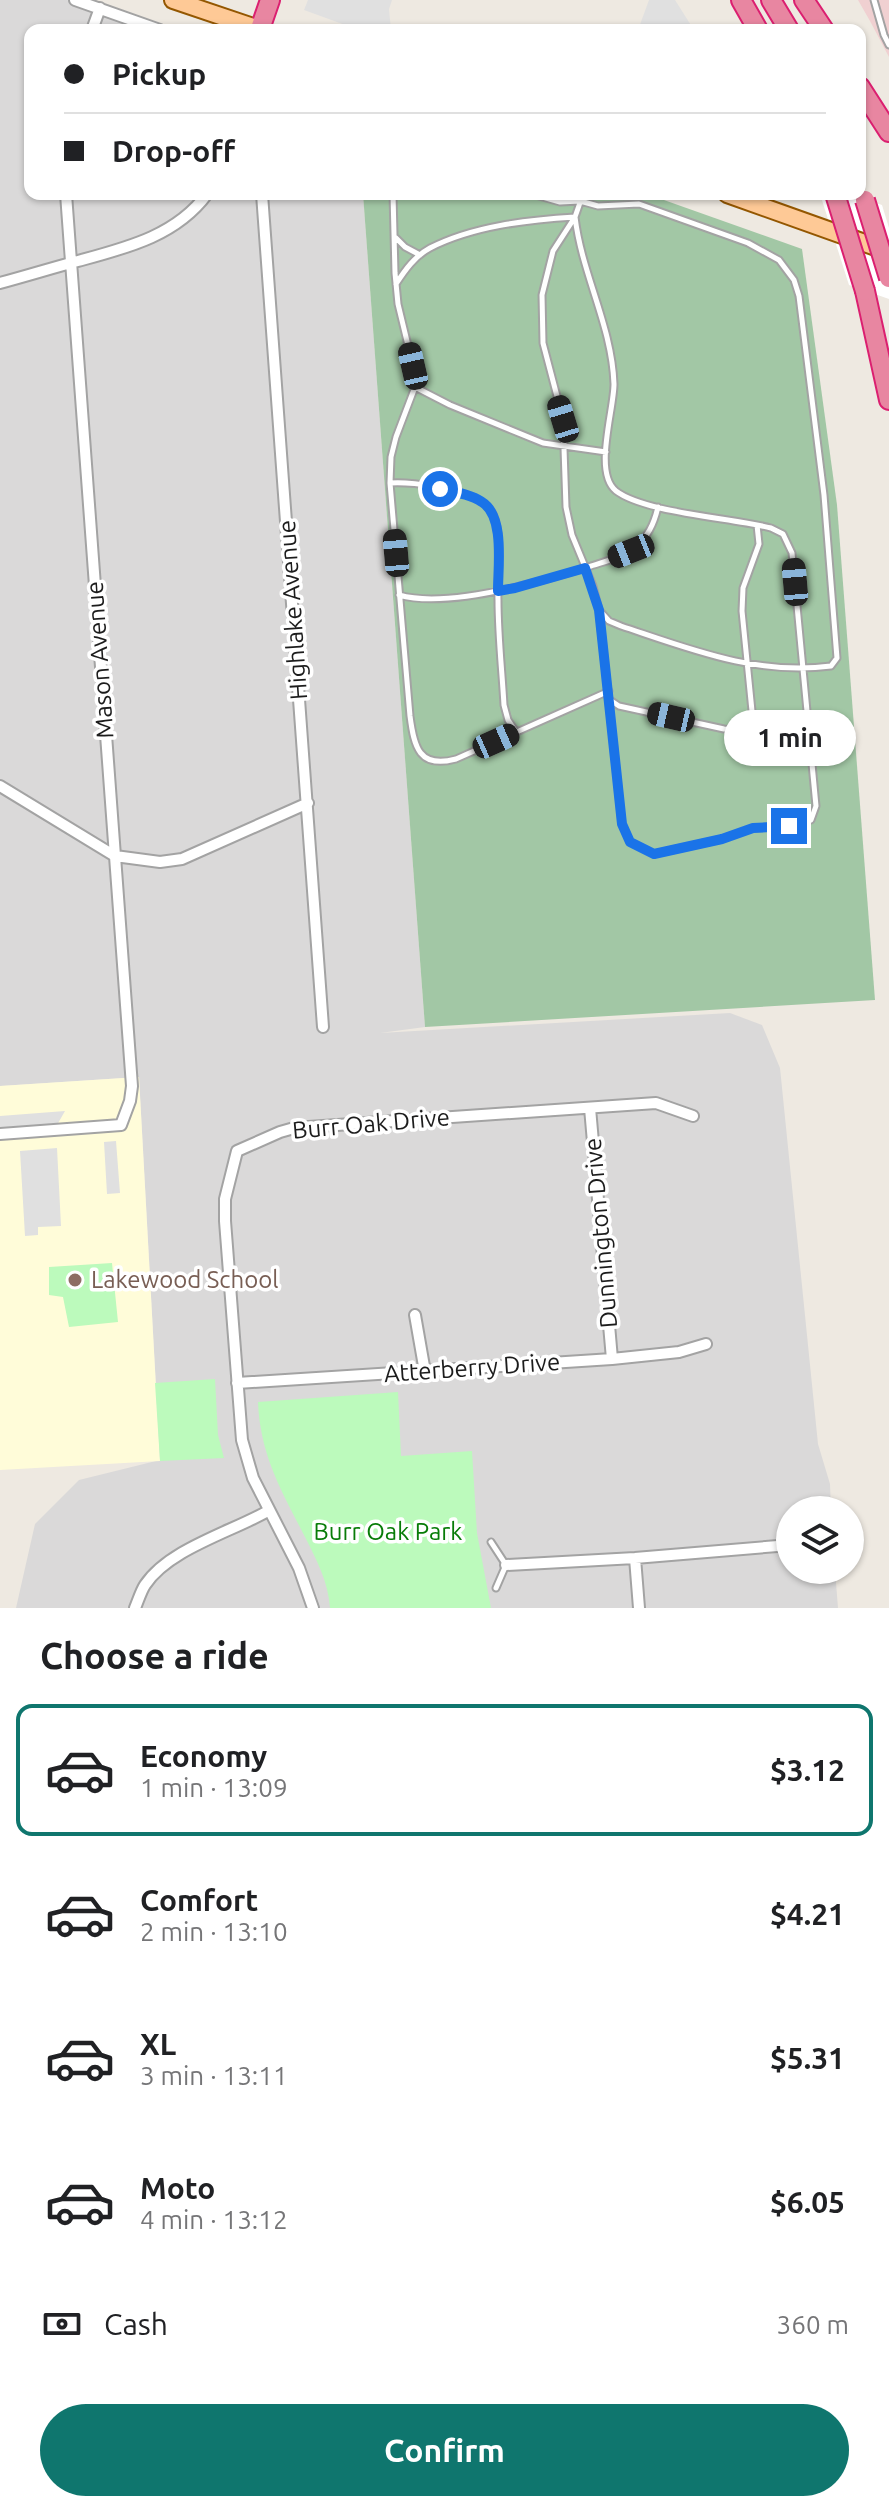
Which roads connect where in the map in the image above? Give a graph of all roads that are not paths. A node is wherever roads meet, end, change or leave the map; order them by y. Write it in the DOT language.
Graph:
graph roads {
  1 [pos="75,0"];
  2 [pos="173,0"];
  3 [pos="270,0"];
  4 [pos="741,0"];
  5 [pos="771,0"];
  6 [pos="804,0"];
  7 [pos="874,0"];
  8 [pos="100,8"];
  9 [pos="94,24"];
  10 [pos="144,24"];
  11 [pos="243,24"];
  12 [pos="263,24"];
  13 [pos="755,24"];
  14 [pos="785,24"];
  15 [pos="820,24"];
  16 [pos="889,45"];
  17 [pos="866,96"];
  18 [pos="889,132"];
  19 [pos="67,200"];
  20 [pos="203,200"];
  21 [pos="262,200"];
  22 [pos="393,200"];
  23 [pos="553,200"];
  24 [pos="744,200"];
  25 [pos="837,200"];
  26 [pos="865,200"];
  27 [pos="580,201"];
  28 [pos="575,217"];
  29 [pos="395,237"];
  30 [pos="889,252"];
  31 [pos="421,255"];
  32 [pos="72,263"];
  33 [pos="889,278"];
  34 [pos="0,283"];
  35 [pos="396,284"];
  36 [pos="415,387"];
  37 [pos="889,400"];
  38 [pos="564,445"];
  39 [pos="606,452"];
  40 [pos="390,483"];
  41 [pos="658,507"];
  42 [pos="757,524"];
  43 [pos="585,568"];
  44 [pos="498,591"];
  45 [pos="399,595"];
  46 [pos="599,610"];
  47 [pos="748,664"];
  48 [pos="803,669"];
  49 [pos="609,691"];
  50 [pos="610,699"];
  51 [pos="516,732"];
  52 [pos="0,786"];
  53 [pos="308,803"];
  54 [pos="115,856"];
  55 [pos="323,1027"];
  56 [pos="590,1108"];
  57 [pos="693,1116"];
  58 [pos="0,1134"];
  59 [pos="415,1315"];
  60 [pos="706,1344"];
  61 [pos="612,1359"];
  62 [pos="425,1372"];
  63 [pos="237,1383"];
  64 [pos="268,1511"];
  65 [pos="491,1542"];
  66 [pos="776,1546"];
  67 [pos="635,1558"];
  68 [pos="506,1565"];
  69 [pos="496,1588"];
  70 [pos="135,1608"];
  71 [pos="313,1608"];
  72 [pos="639,1608"];
  1 -- 8 [label="street"];
  2 -- 11 [label="main road"];
  3 -- 12 [label="highway"];
  4 -- 13 [label="highway"];
  5 -- 14 [label="highway"];
  6 -- 15 [label="highway"];
  7 -- 16 [label="lane"];
  8 -- 9 [label="street"];
  8 -- 10 [label="street"];
  17 -- 18 [label="highway"];
  19 -- 32 [label="street, Mason Avenue"];
  20 -- 32 [label="street"];
  21 -- 53 [label="street, Highlake Avenue"];
  22 -- 29 [label="lane"];
  23 -- 27 [label="lane"];
  24 -- 30 [label="main road"];
  25 -- 37 [label="highway, bridge"];
  26 -- 33 [label="highway, bridge"];
  27 -- 28 [label="lane"];
  27 -- 48 [label="lane"];
  28 -- 31 [label="lane"];
  28 -- 38 [label="lane"];
  28 -- 39 [label="lane"];
  29 -- 31 [label="lane"];
  29 -- 35 [label="lane"];
  31 -- 35 [label="lane"];
  32 -- 34 [label="street"];
  32 -- 54 [label="street, Mason Avenue"];
  35 -- 36 [label="lane"];
  36 -- 38 [label="lane"];
  36 -- 40 [label="lane"];
  38 -- 39 [label="lane"];
  38 -- 43 [label="lane"];
  39 -- 41 [label="lane"];
  40 -- 44 [label="lane"];
  40 -- 45 [label="lane"];
  41 -- 42 [label="lane"];
  41 -- 43 [label="lane"];
  42 -- 47 [label="lane"];
  42 -- 48 [label="lane"];
  43 -- 44 [label="lane"];
  43 -- 46 [label="lane"];
  44 -- 45 [label="lane"];
  44 -- 51 [label="lane"];
  45 -- 51 [label="lane"];
  46 -- 47 [label="lane"];
  46 -- 49 [label="lane"];
  47 -- 48 [label="lane"];
  47 -- 50 [label="lane"];
  48 -- 50 [label="lane"];
  49 -- 50 [label="lane"];
  49 -- 51 [label="lane"];
  52 -- 54 [label="street"];
  53 -- 54 [label="street"];
  53 -- 55 [label="street, Highlake Avenue"];
  54 -- 58 [label="street, Mason Avenue"];
  56 -- 57 [label="street, Burr Oak Drive"];
  56 -- 61 [label="street, Dunnington Drive"];
  56 -- 63 [label="street, Burr Oak Drive"];
  59 -- 62 [label="street"];
  60 -- 61 [label="street, Atterberry Drive"];
  61 -- 62 [label="street, Atterberry Drive"];
  62 -- 63 [label="street, Atterberry Drive"];
  63 -- 64 [label="street, Burr Oak Drive"];
  64 -- 70 [label="street"];
  64 -- 71 [label="street, Burr Oak Drive"];
  65 -- 68 [label="lane"];
  66 -- 67 [label="street"];
  67 -- 68 [label="street"];
  67 -- 72 [label="street"];
  68 -- 69 [label="lane"];
}
